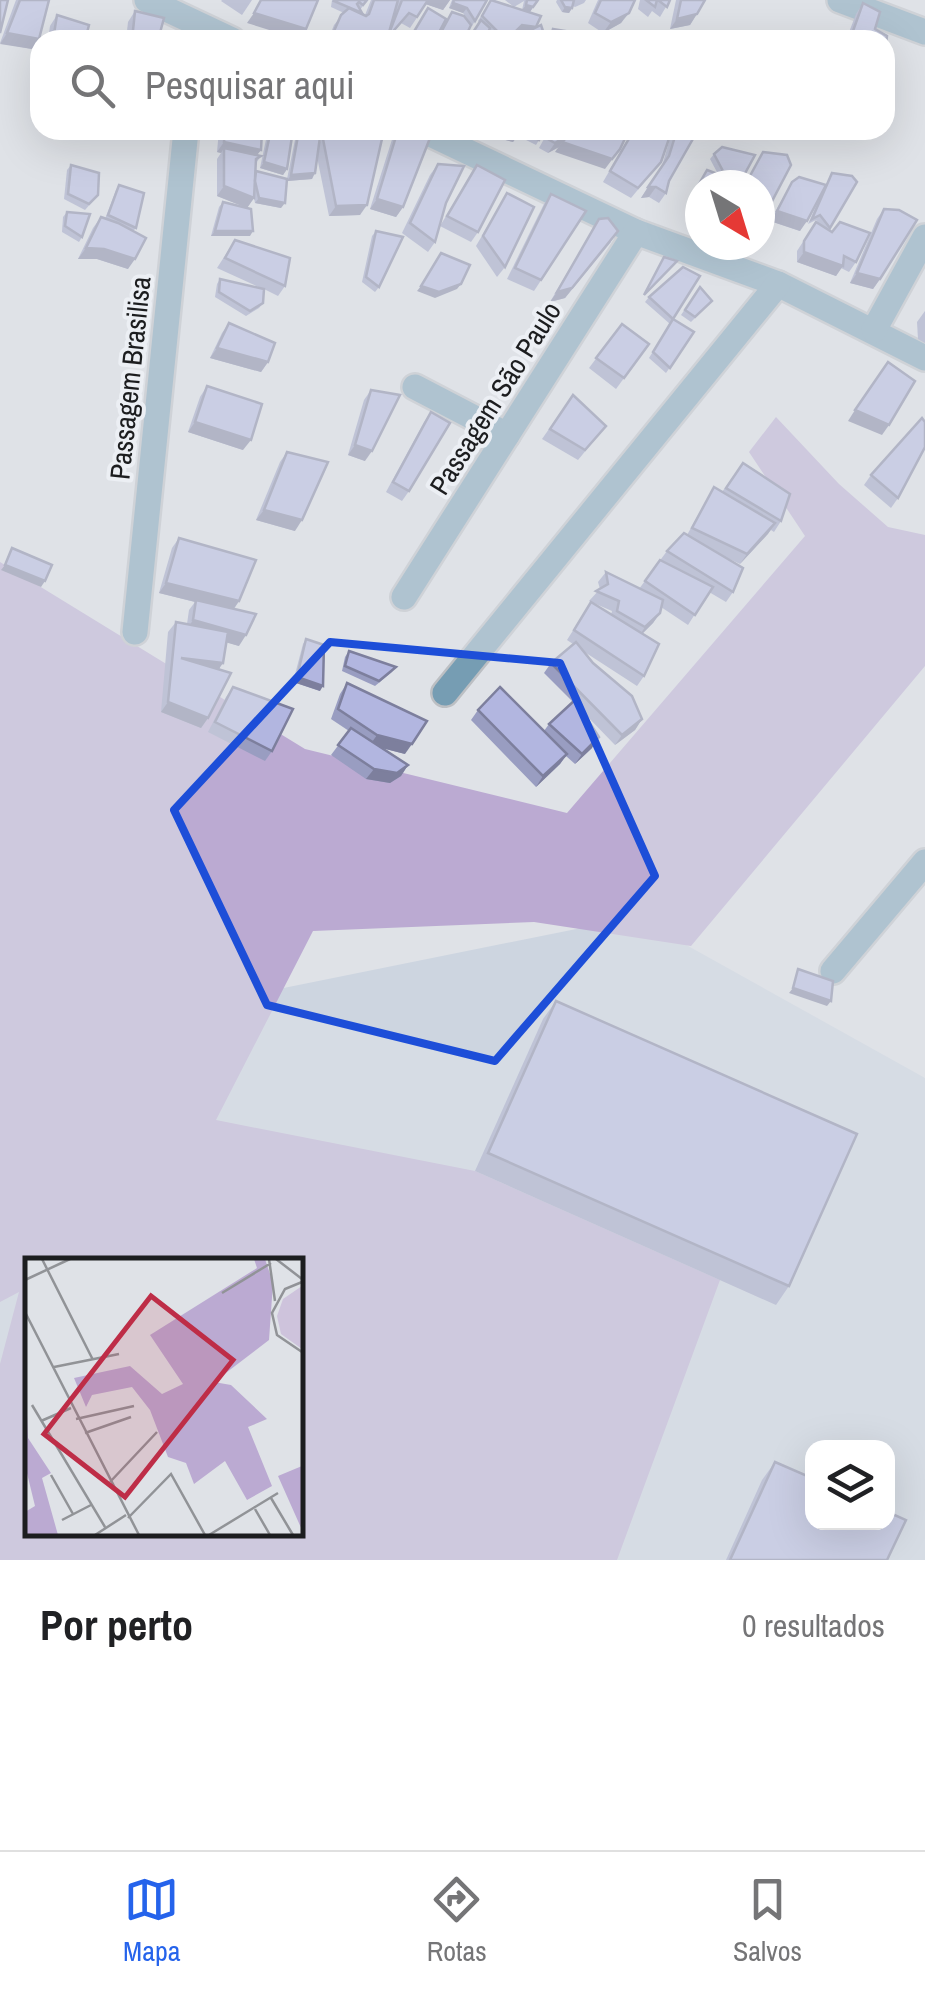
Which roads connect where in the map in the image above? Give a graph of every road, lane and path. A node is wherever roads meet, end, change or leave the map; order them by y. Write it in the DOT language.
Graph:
graph roads {
  1 [pos="147,0"];
  2 [pos="840,0"];
  3 [pos="193,30"];
  4 [pos="925,32"];
  5 [pos="185,140"];
  6 [pos="443,140"];
  7 [pos="636,232"];
  8 [pos="925,236"];
  9 [pos="778,284"];
  10 [pos="874,330"];
  11 [pos="925,358"];
  12 [pos="415,387"];
  13 [pos="507,434"];
  14 [pos="404,597"];
  15 [pos="135,632"];
  16 [pos="445,693"];
  17 [pos="925,862"];
  18 [pos="833,971"];
  1 -- 3 [label="street"];
  2 -- 4 [label="street"];
  5 -- 15 [label="street, Passagem Brasilisa"];
  6 -- 7 [label="street"];
  7 -- 9 [label="street"];
  7 -- 13 [label="street, Passagem São Paulo"];
  8 -- 10 [label="street"];
  9 -- 10 [label="street"];
  9 -- 16 [label="street"];
  10 -- 11 [label="street"];
  12 -- 13 [label="street"];
  13 -- 14 [label="street, Passagem São Paulo"];
  17 -- 18 [label="street"];
}
